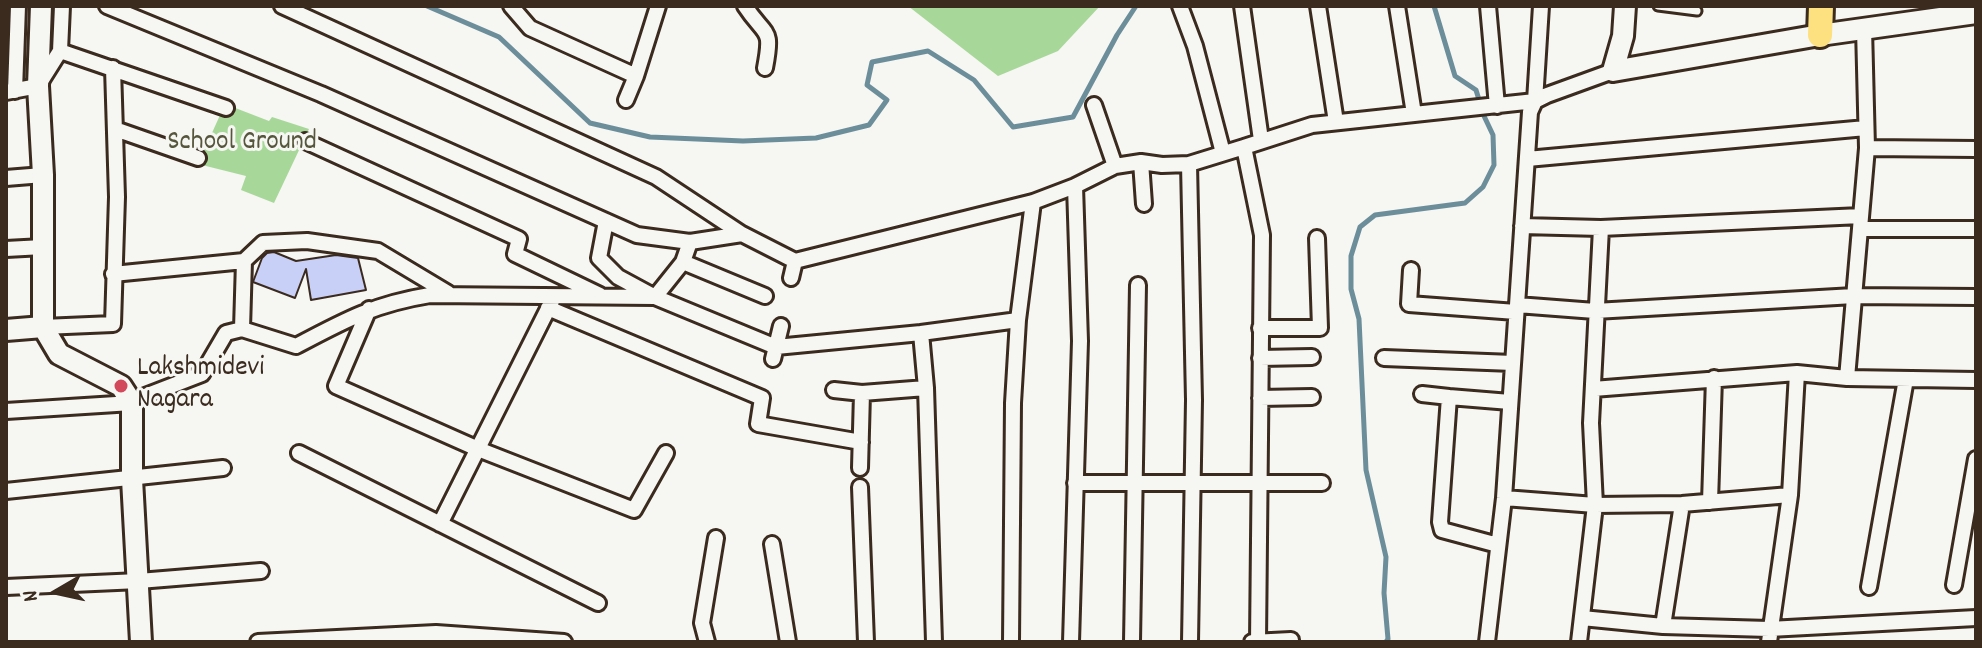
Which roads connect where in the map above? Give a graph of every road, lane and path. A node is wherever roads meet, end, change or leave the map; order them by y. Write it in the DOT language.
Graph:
graph roads {
  1 [pos="18,6"];
  2 [pos="41,6"];
  3 [pos="62,6"];
  4 [pos="107,6"];
  5 [pos="282,6"];
  6 [pos="511,6"];
  7 [pos="658,6"];
  8 [pos="745,6"];
  9 [pos="1180,6"];
  10 [pos="1242,6"];
  11 [pos="1318,6"];
  12 [pos="1397,6"];
  13 [pos="1488,6"];
  14 [pos="1541,6"];
  15 [pos="1625,6"];
  16 [pos="1658,6"];
  17 [pos="1821,6"];
  18 [pos="1697,11"];
  19 [pos="1976,13"];
  20 [pos="1864,28"];
  21 [pos="1820,35"];
  22 [pos="60,51"];
  23 [pos="113,68"];
  24 [pos="765,68"];
  25 [pos="1613,71"];
  26 [pos="636,76"];
  27 [pos="38,86"];
  28 [pos="10,92"];
  29 [pos="626,100"];
  30 [pos="1535,101"];
  31 [pos="1094,105"];
  32 [pos="1496,106"];
  33 [pos="226,108"];
  34 [pos="1414,114"];
  35 [pos="1336,122"];
  36 [pos="1866,128"];
  37 [pos="115,129"];
  38 [pos="1261,140"];
  39 [pos="305,141"];
  40 [pos="1244,147"];
  41 [pos="1867,148"];
  42 [pos="1976,149"];
  43 [pos="1223,153"];
  44 [pos="198,158"];
  45 [pos="1527,159"];
  46 [pos="1141,162"];
  47 [pos="1189,164"];
  48 [pos="1115,166"];
  49 [pos="43,175"];
  50 [pos="6,178"];
  51 [pos="1075,186"];
  52 [pos="1033,202"];
  53 [pos="1144,204"];
  54 [pos="606,221"];
  55 [pos="1860,223"];
  56 [pos="1522,226"];
  57 [pos="1601,228"];
  58 [pos="1976,229"];
  59 [pos="742,234"];
  60 [pos="1317,238"];
  61 [pos="690,242"];
  62 [pos="43,247"];
  63 [pos="6,249"];
  64 [pos="244,261"];
  65 [pos="795,261"];
  66 [pos="683,262"];
  67 [pos="1411,270"];
  68 [pos="113,274"];
  69 [pos="791,278"];
  70 [pos="1138,285"];
  71 [pos="452,295"];
  72 [pos="765,296"];
  73 [pos="1854,296"];
  74 [pos="604,297"];
  75 [pos="655,297"];
  76 [pos="1976,297"];
  77 [pos="551,303"];
  78 [pos="369,309"];
  79 [pos="1516,309"];
  80 [pos="1595,311"];
  81 [pos="1018,320"];
  82 [pos="781,326"];
  83 [pos="43,327"];
  84 [pos="1260,328"];
  85 [pos="242,329"];
  86 [pos="6,330"];
  87 [pos="921,333"];
  88 [pos="774,353"];
  89 [pos="1312,357"];
  90 [pos="1260,358"];
  91 [pos="1384,358"];
  92 [pos="1513,363"];
  93 [pos="1797,373"];
  94 [pos="1714,378"];
  95 [pos="1847,378"];
  96 [pos="1906,379"];
  97 [pos="1976,380"];
  98 [pos="926,388"];
  99 [pos="1593,389"];
  100 [pos="834,390"];
  101 [pos="862,393"];
  102 [pos="1422,394"];
  103 [pos="1312,397"];
  104 [pos="1449,397"];
  105 [pos="1260,398"];
  106 [pos="1510,402"];
  107 [pos="132,403"];
  108 [pos="6,411"];
  109 [pos="861,442"];
  110 [pos="478,449"];
  111 [pos="299,453"];
  112 [pos="666,453"];
  113 [pos="1976,459"];
  114 [pos="223,468"];
  115 [pos="860,468"];
  116 [pos="132,479"];
  117 [pos="1075,483"];
  118 [pos="1134,483"];
  119 [pos="1260,483"];
  120 [pos="1322,483"];
  121 [pos="1194,484"];
  122 [pos="860,487"];
  123 [pos="6,491"];
  124 [pos="1790,495"];
  125 [pos="1504,498"];
  126 [pos="1710,502"];
  127 [pos="1682,504"];
  128 [pos="1595,505"];
  129 [pos="440,524"];
  130 [pos="716,538"];
  131 [pos="772,544"];
  132 [pos="1498,545"];
  133 [pos="261,571"];
  134 [pos="139,581"];
  135 [pos="1954,585"];
  136 [pos="6,587"];
  137 [pos="1869,587"];
  138 [pos="598,603"];
  139 [pos="1582,618"];
  140 [pos="1976,618"];
  141 [pos="1663,626"];
  142 [pos="1769,635"];
  143 [pos="469,638"];
  144 [pos="379,639"];
  145 [pos="316,640"];
  146 [pos="1291,640"];
  147 [pos="141,642"];
  148 [pos="258,642"];
  149 [pos="564,642"];
  150 [pos="707,642"];
  151 [pos="788,642"];
  152 [pos="866,642"];
  153 [pos="934,642"];
  154 [pos="1011,642"];
  155 [pos="1071,642"];
  156 [pos="1132,642"];
  157 [pos="1190,642"];
  158 [pos="1256,642"];
  159 [pos="1487,642"];
  160 [pos="1579,642"];
  1 -- 28 [label="street"];
  2 -- 27 [label="street"];
  3 -- 22 [label="street"];
  4 -- 54 [label="street"];
  5 -- 59 [label="street"];
  6 -- 26 [label="street"];
  7 -- 26 [label="street"];
  8 -- 24 [label="street"];
  9 -- 43 [label="street"];
  10 -- 38 [label="street"];
  11 -- 35 [label="street"];
  12 -- 34 [label="street"];
  13 -- 32 [label="street"];
  14 -- 30 [label="street"];
  15 -- 25 [label="street"];
  16 -- 18 [label="lane"];
  17 -- 21 [label="highway"];
  19 -- 20 [label="street"];
  20 -- 21 [label="street"];
  20 -- 36 [label="street"];
  21 -- 25 [label="street"];
  22 -- 23 [label="street"];
  22 -- 27 [label="street"];
  23 -- 33 [label="street"];
  23 -- 37 [label="street"];
  25 -- 30 [label="street"];
  26 -- 29 [label="street"];
  27 -- 28 [label="street"];
  27 -- 49 [label="street"];
  30 -- 32 [label="street"];
  30 -- 45 [label="street"];
  31 -- 48 [label="street"];
  32 -- 34 [label="street"];
  34 -- 35 [label="street"];
  35 -- 38 [label="street"];
  36 -- 41 [label="street"];
  36 -- 45 [label="street"];
  37 -- 44 [label="street"];
  37 -- 68 [label="street"];
  38 -- 40 [label="street"];
  39 -- 74 [label="street"];
  40 -- 43 [label="street"];
  40 -- 84 [label="street"];
  41 -- 42 [label="street"];
  41 -- 55 [label="street"];
  43 -- 47 [label="street"];
  45 -- 56 [label="street"];
  46 -- 47 [label="street"];
  46 -- 48 [label="street"];
  46 -- 53 [label="street"];
  47 -- 121 [label="street"];
  48 -- 51 [label="street"];
  49 -- 50 [label="street"];
  49 -- 62 [label="street"];
  51 -- 52 [label="street"];
  51 -- 117 [label="street"];
  52 -- 65 [label="street"];
  52 -- 81 [label="street"];
  54 -- 61 [label="street"];
  54 -- 75 [label="street"];
  55 -- 57 [label="street"];
  55 -- 58 [label="street"];
  55 -- 73 [label="street"];
  56 -- 57 [label="street"];
  56 -- 79 [label="street"];
  57 -- 80 [label="street"];
  59 -- 61 [label="street"];
  59 -- 65 [label="street"];
  60 -- 84 [label="street"];
  61 -- 66 [label="street"];
  62 -- 63 [label="street"];
  62 -- 83 [label="street"];
  64 -- 68 [label="street"];
  64 -- 71 [label="street"];
  64 -- 85 [label="street"];
  65 -- 69 [label="street"];
  66 -- 72 [label="street"];
  66 -- 75 [label="street"];
  67 -- 79 [label="street"];
  68 -- 83 [label="street"];
  70 -- 118 [label="street"];
  71 -- 77 [label="street"];
  71 -- 78 [label="street"];
  73 -- 76 [label="street"];
  73 -- 80 [label="street"];
  73 -- 95 [label="street"];
  74 -- 75 [label="street"];
  74 -- 77 [label="street"];
  75 -- 88 [label="street"];
  77 -- 109 [label="street"];
  77 -- 110 [label="street"];
  78 -- 85 [label="street"];
  78 -- 110 [label="street"];
  79 -- 80 [label="street"];
  79 -- 92 [label="street"];
  80 -- 99 [label="street"];
  81 -- 87 [label="street"];
  81 -- 154 [label="street"];
  82 -- 88 [label="street"];
  83 -- 86 [label="street"];
  83 -- 107 [label="street"];
  84 -- 90 [label="street"];
  85 -- 107 [label="street"];
  87 -- 88 [label="street"];
  87 -- 98 [label="street"];
  89 -- 90 [label="street"];
  90 -- 105 [label="street"];
  91 -- 92 [label="street"];
  92 -- 106 [label="street"];
  93 -- 94 [label="street"];
  93 -- 95 [label="street"];
  93 -- 124 [label="street"];
  94 -- 99 [label="street"];
  94 -- 126 [label="street"];
  95 -- 96 [label="street"];
  96 -- 97 [label="street"];
  96 -- 137 [label="street"];
  98 -- 101 [label="street"];
  98 -- 153 [label="street"];
  99 -- 128 [label="street"];
  100 -- 101 [label="street"];
  101 -- 109 [label="street"];
  102 -- 104 [label="street"];
  103 -- 105 [label="street"];
  104 -- 106 [label="street"];
  104 -- 132 [label="street"];
  105 -- 119 [label="street"];
  106 -- 125 [label="street"];
  107 -- 108 [label="street"];
  107 -- 116 [label="street"];
  109 -- 115 [label="street"];
  110 -- 112 [label="street"];
  110 -- 129 [label="street"];
  111 -- 129 [label="street"];
  113 -- 135 [label="street"];
  114 -- 116 [label="street"];
  116 -- 123 [label="street"];
  116 -- 134 [label="street"];
  117 -- 118 [label="street"];
  117 -- 155 [label="street"];
  118 -- 121 [label="street"];
  118 -- 156 [label="street"];
  119 -- 120 [label="street"];
  119 -- 121 [label="street"];
  119 -- 158 [label="street"];
  121 -- 157 [label="street"];
  122 -- 152 [label="street"];
  124 -- 126 [label="street"];
  124 -- 142 [label="street"];
  125 -- 128 [label="street"];
  125 -- 132 [label="street"];
  126 -- 127 [label="street"];
  127 -- 128 [label="street"];
  127 -- 141 [label="street"];
  128 -- 139 [label="street"];
  129 -- 138 [label="street"];
  130 -- 150 [label="street"];
  131 -- 151 [label="street"];
  132 -- 159 [label="street"];
  133 -- 134 [label="street"];
  134 -- 136 [label="street"];
  134 -- 147 [label="street"];
  139 -- 141 [label="street"];
  139 -- 160 [label="street"];
  140 -- 142 [label="street"];
  141 -- 142 [label="street"];
  143 -- 144 [label="street"];
  143 -- 149 [label="street"];
  144 -- 145 [label="street"];
  145 -- 148 [label="street"];
  146 -- 158 [label="street"];
}
